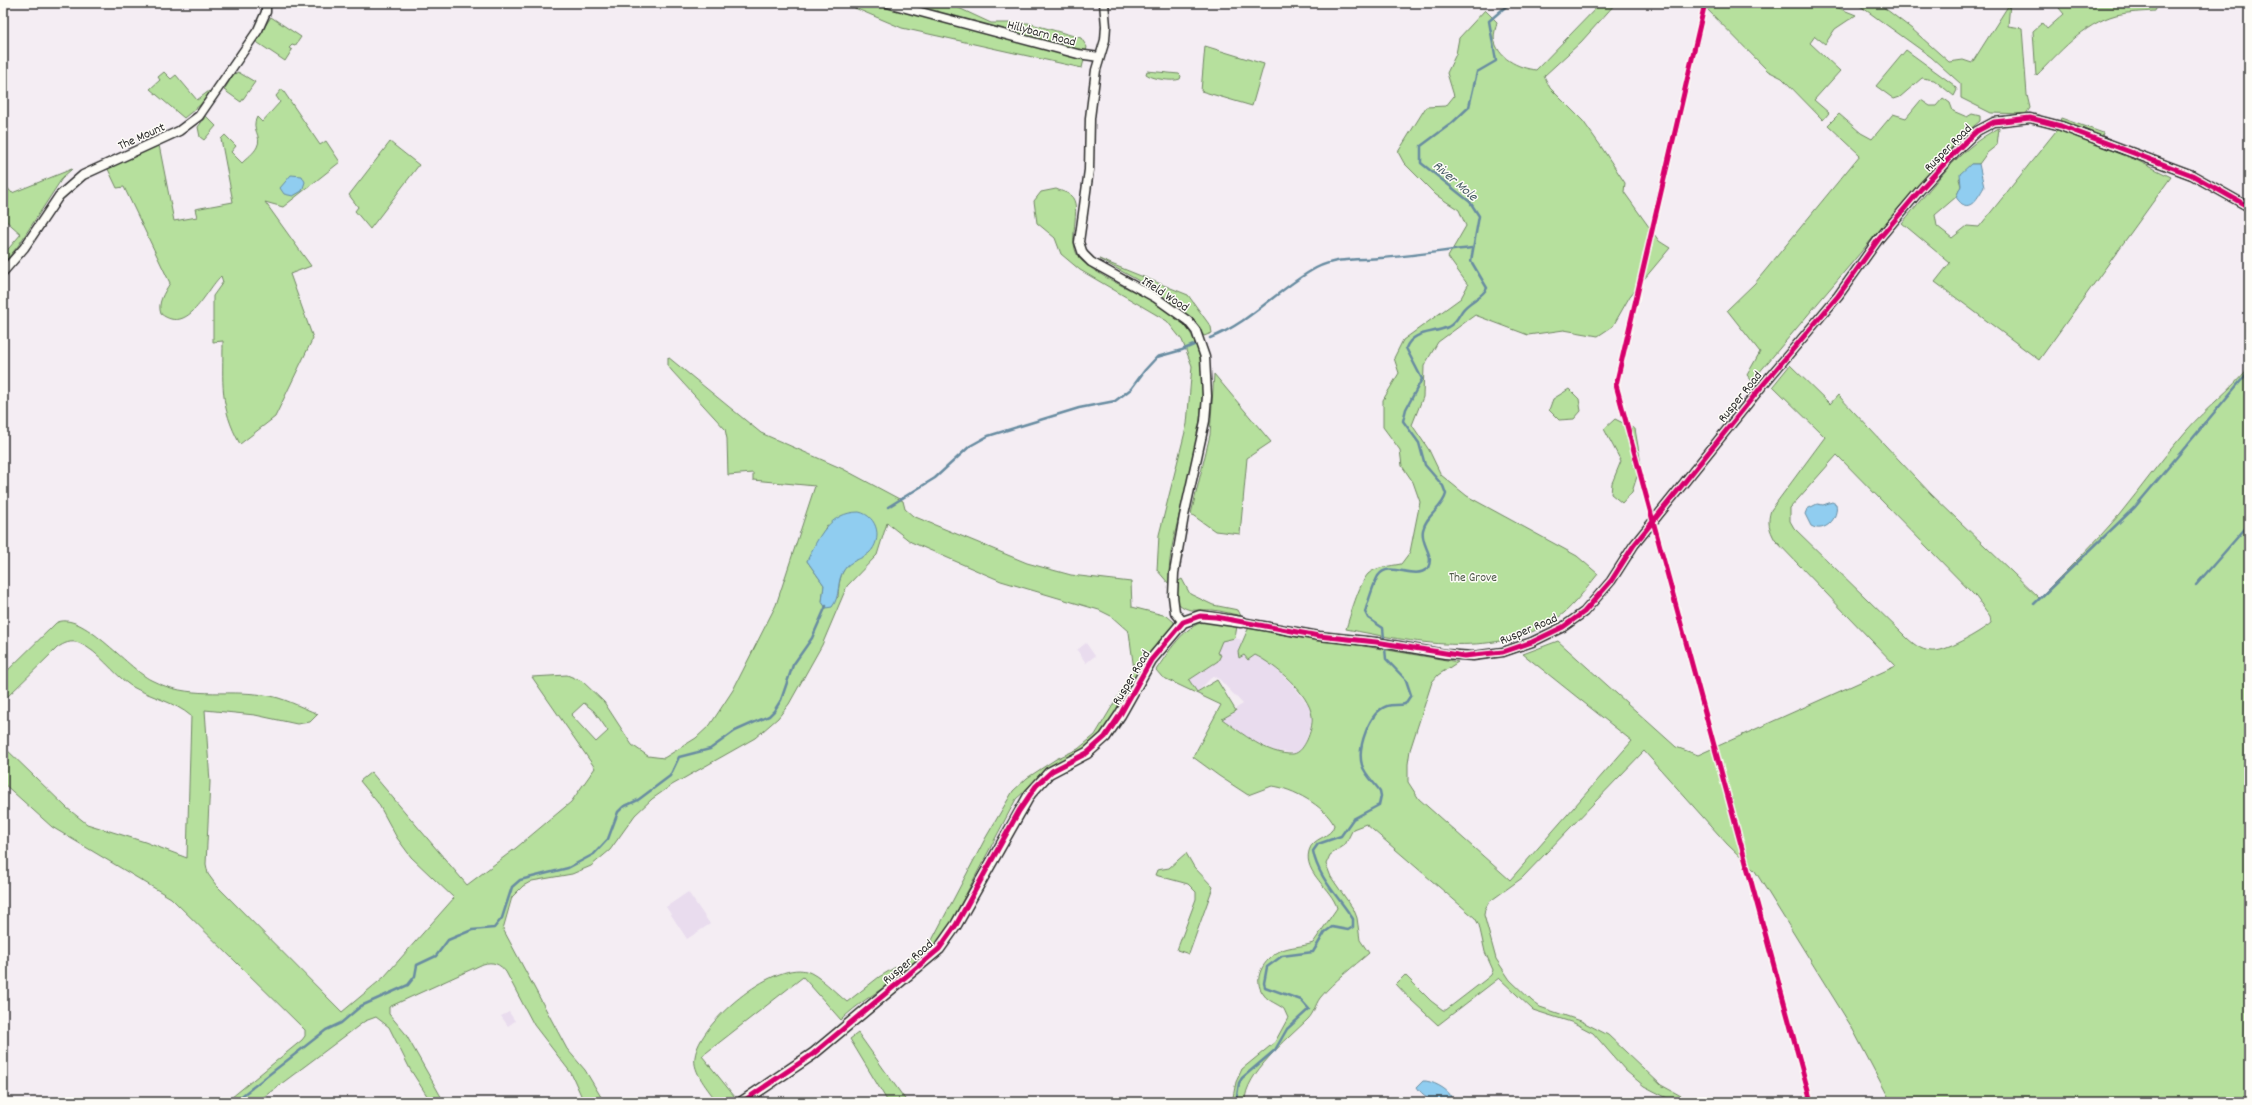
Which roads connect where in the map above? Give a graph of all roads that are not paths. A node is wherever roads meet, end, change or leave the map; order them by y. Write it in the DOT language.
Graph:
graph roads {
  1 [pos="266,3"];
  2 [pos="887,3"];
  3 [pos="1104,3"];
  4 [pos="1100,57"];
  5 [pos="2249,207"];
  6 [pos="3,272"];
  7 [pos="1183,622"];
  8 [pos="1241,622"];
  9 [pos="742,1102"];
  1 -- 6 [label="street, The Mount"];
  2 -- 4 [label="street, Hillybarn Road"];
  3 -- 4 [label="street, Ifield Wood"];
  4 -- 7 [label="street, Ifield Wood"];
  5 -- 8 [label="street, Rusper Road"];
  7 -- 8 [label="street, Rusper Road"];
  7 -- 9 [label="street, Rusper Road"];
}
